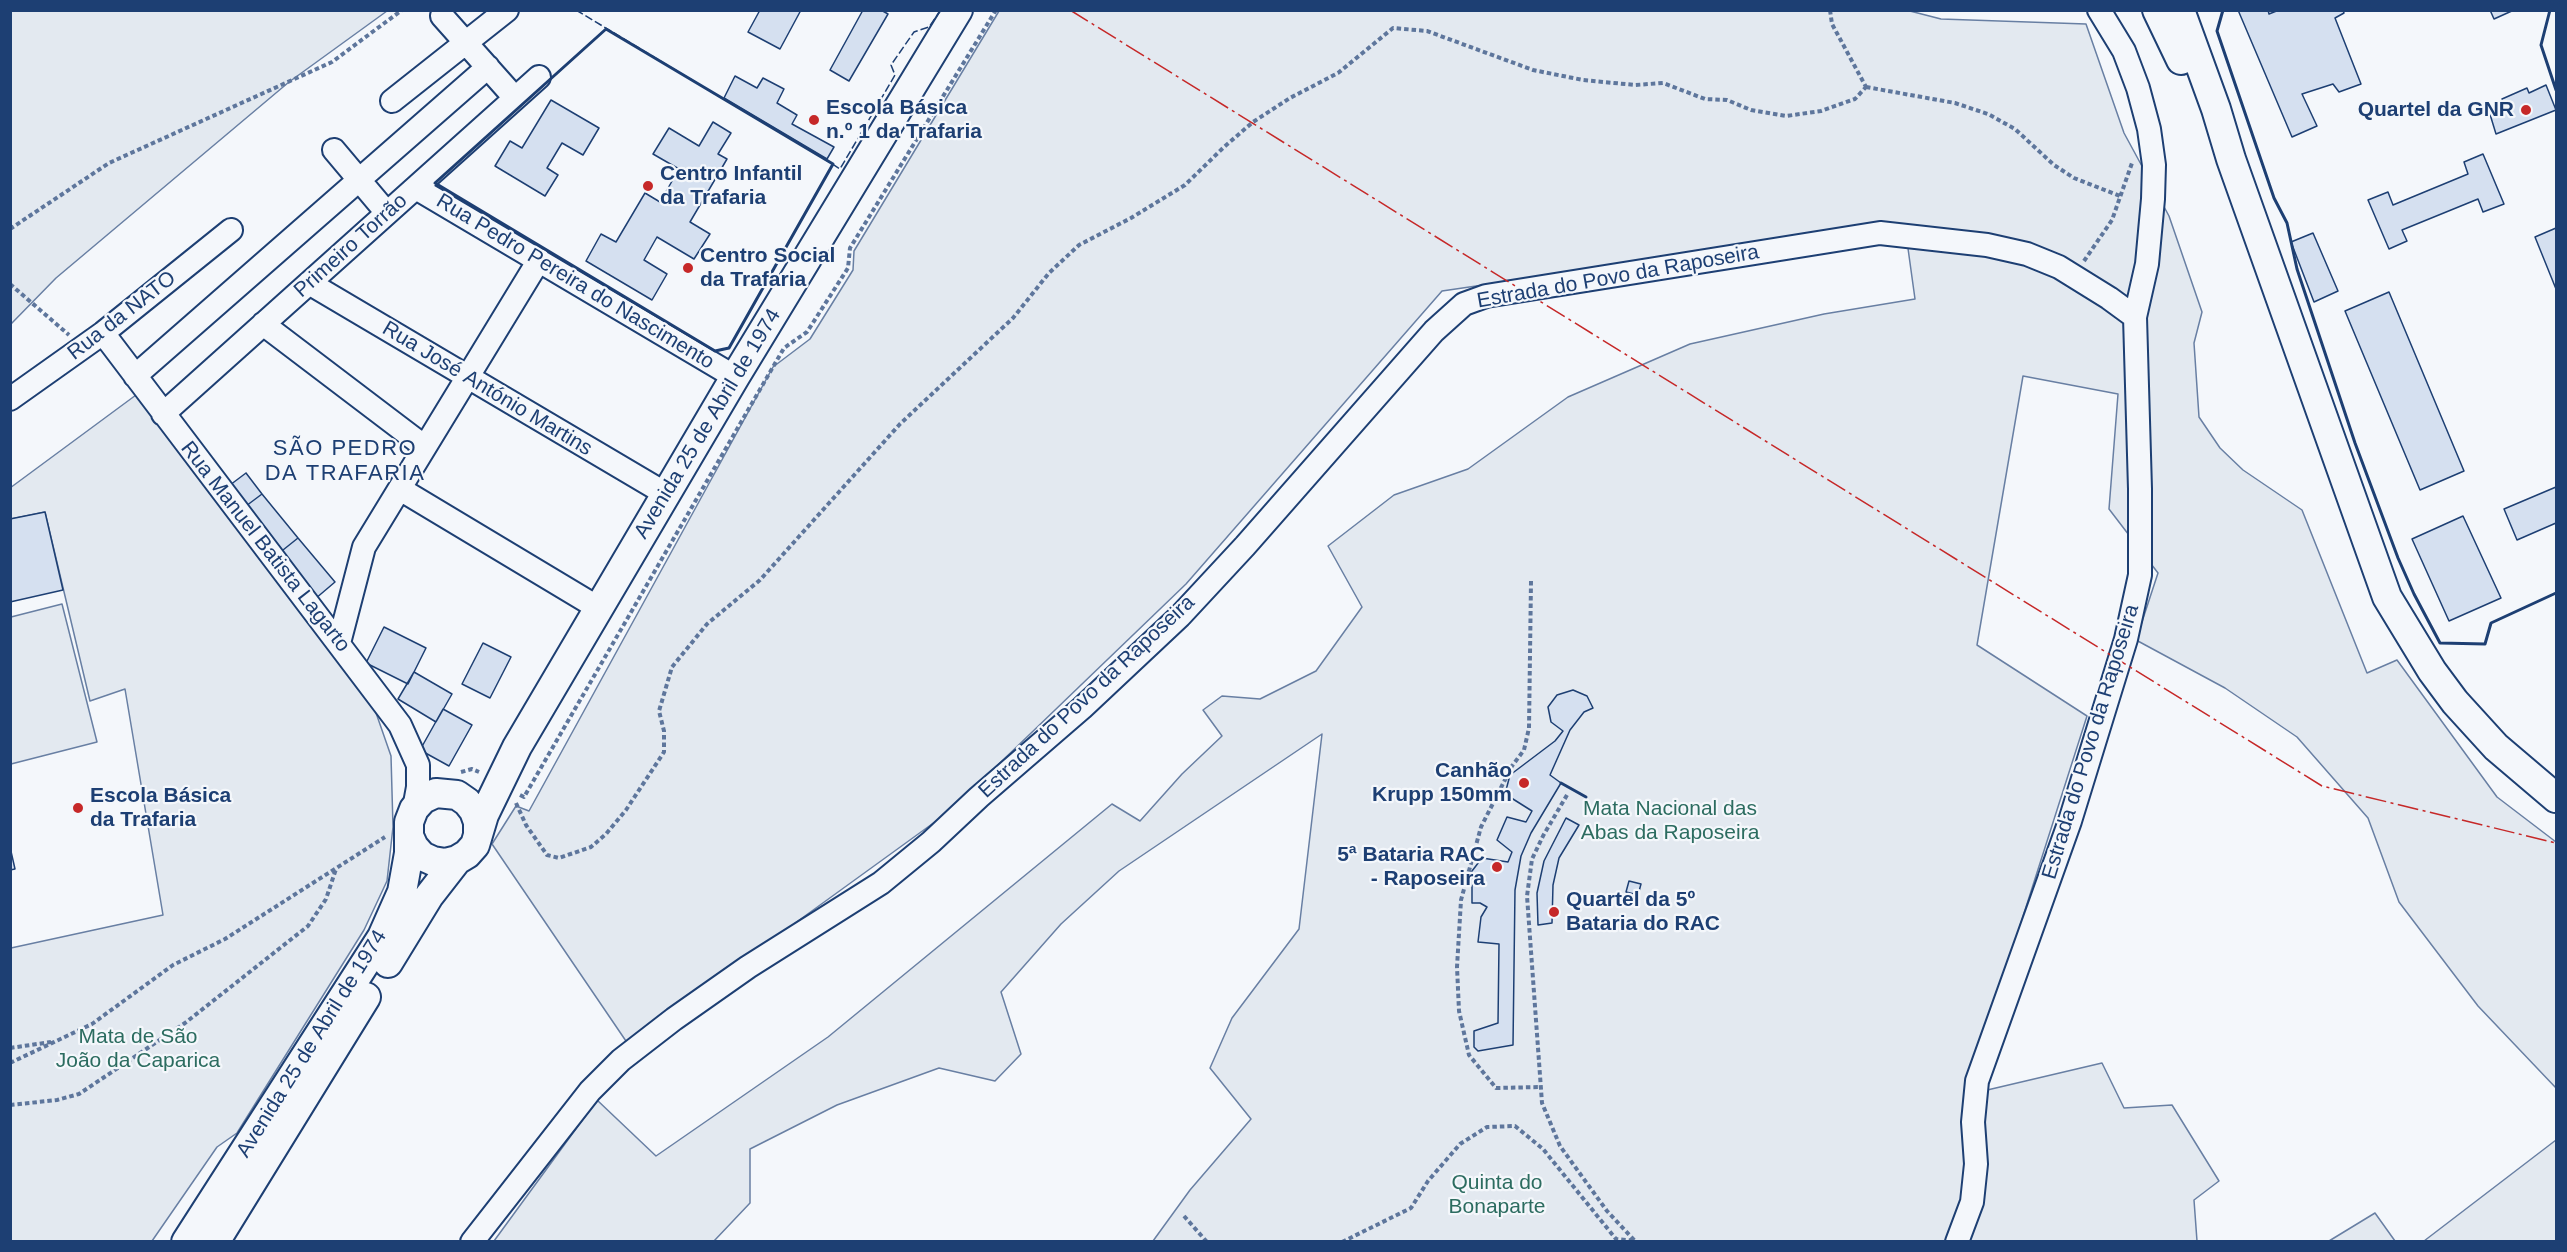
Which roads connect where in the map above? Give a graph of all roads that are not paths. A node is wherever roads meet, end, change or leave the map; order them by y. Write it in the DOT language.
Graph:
graph roads {
  1 [pos="507,10"];
  2 [pos="958,10"];
  3 [pos="2099,10"];
  4 [pos="2157,10"];
  5 [pos="2180,10"];
  6 [pos="442,16"];
  7 [pos="467,44"];
  8 [pos="488,67"];
  9 [pos="539,77"];
  10 [pos="515,98"];
  11 [pos="392,101"];
  12 [pos="334,150"];
  13 [pos="2231,159"];
  14 [pos="359,180"];
  15 [pos="416,188"];
  16 [pos="387,213"];
  17 [pos="231,230"];
  18 [pos="539,261"];
  19 [pos="309,283"];
  20 [pos="2135,317"];
  21 [pos="263,324"];
  22 [pos="103,333"];
  23 [pos="135,376"];
  24 [pos="468,377"];
  25 [pos="735,377"];
  26 [pos="10,399"];
  27 [pos="163,414"];
  28 [pos="425,447"];
  29 [pos="400,489"];
  30 [pos="666,495"];
  31 [pos="600,609"];
  32 [pos="339,642"];
  33 [pos="516,747"];
  34 [pos="2496,747"];
  35 [pos="418,765"];
  36 [pos="2556,791"];
  37 [pos="453,794"];
  38 [pos="2556,798"];
  39 [pos="411,822"];
  40 [pos="478,833"];
  41 [pos="457,860"];
  42 [pos="243,1153"];
  43 [pos="175,1242"];
  44 [pos="186,1242"];
  45 [pos="215,1242"];
  46 [pos="471,1242"];
  47 [pos="1957,1242"];
  1 -- 7 [label="street"];
  2 -- 25 [label="main road, Avenida 25 de Abril de 1974"];
  3 -- 20 [label="street"];
  4 -- 13 [label="main road"];
  5 -- 13 [label="main road"];
  6 -- 7 [label="street"];
  7 -- 8 [label="street"];
  7 -- 11 [label="street"];
  8 -- 10 [label="street"];
  8 -- 14 [label="street, Primeiro Torrão"];
  9 -- 10 [label="street, Primeiro Torrão"];
  10 -- 15 [label="street, Primeiro Torrão"];
  12 -- 14 [label="street"];
  13 -- 34 [label="main road"];
  14 -- 16 [label="street"];
  14 -- 23 [label="street, Primeiro Torrão"];
  15 -- 16 [label="street, Primeiro Torrão"];
  15 -- 18 [label="street, Rua Pedro Pereira do Nascimento"];
  16 -- 19 [label="street, Primeiro Torrão"];
  17 -- 22 [label="street, Rua da NATO"];
  18 -- 24 [label="street"];
  18 -- 25 [label="street, Rua Pedro Pereira do Nascimento"];
  19 -- 21 [label="street, Primeiro Torrão"];
  19 -- 24 [label="street, Rua José António Martins"];
  20 -- 46 [label="street, Estrada do Povo da Raposeira"];
  20 -- 47 [label="street, Estrada do Povo da Raposeira"];
  21 -- 27 [label="street, Primeiro Torrão"];
  21 -- 28 [label="street"];
  22 -- 23 [label="street, Rua Manuel Batista Lagarto"];
  22 -- 26 [label="street, Rua da NATO"];
  23 -- 27 [label="street, Rua Manuel Batista Lagarto"];
  24 -- 28 [label="street"];
  24 -- 30 [label="street, Rua José António Martins"];
  25 -- 30 [label="main road, Avenida 25 de Abril de 1974"];
  27 -- 32 [label="street, Rua Manuel Batista Lagarto"];
  28 -- 29 [label="street"];
  29 -- 31 [label="street"];
  29 -- 32 [label="street"];
  30 -- 31 [label="main road, Avenida 25 de Abril de 1974"];
  31 -- 33 [label="main road, Avenida 25 de Abril de 1974"];
  32 -- 35 [label="street, Rua Manuel Batista Lagarto"];
  33 -- 37 [label="main road, Avenida 25 de Abril de 1974"];
  33 -- 40 [label="main road, Avenida 25 de Abril de 1974"];
  34 -- 36 [label="main road"];
  34 -- 38 [label="main road"];
  35 -- 37 [label="street"];
  35 -- 39 [label="street"];
  37 -- 39 [label="main road, Avenida 25 de Abril de 1974"];
  37 -- 40 [label="main road"];
  39 -- 41 [label="main road"];
  39 -- 42 [label="main road, Avenida 25 de Abril de 1974"];
  40 -- 41 [label="main road, Avenida 25 de Abril de 1974"];
  41 -- 45 [label="main road, Avenida 25 de Abril de 1974"];
  42 -- 43 [label="street"];
  42 -- 44 [label="main road, Avenida 25 de Abril de 1974"];
}
